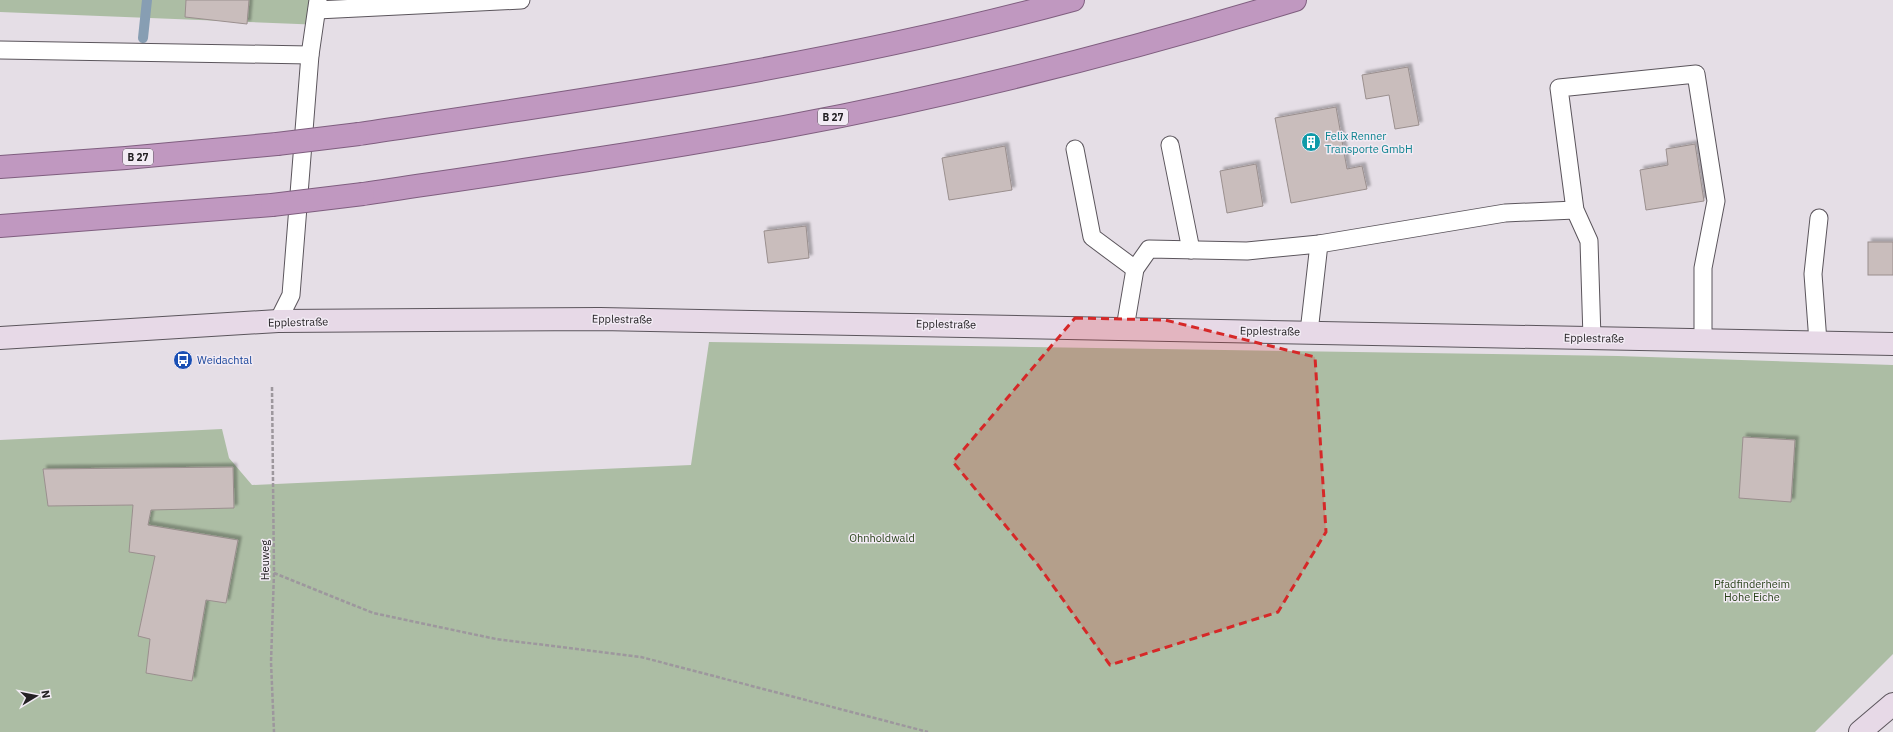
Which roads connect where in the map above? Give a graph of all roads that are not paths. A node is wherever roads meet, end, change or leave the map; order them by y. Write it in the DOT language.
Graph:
graph roads {
  1 [pos="521,0"];
  2 [pos="1073,0"];
  3 [pos="1295,0"];
  4 [pos="317,5"];
  5 [pos="0,50"];
  6 [pos="310,55"];
  7 [pos="1170,145"];
  8 [pos="1075,149"];
  9 [pos="0,167"];
  10 [pos="1575,210"];
  11 [pos="1819,218"];
  12 [pos="0,226"];
  13 [pos="1319,244"];
  14 [pos="1191,250"];
  15 [pos="1135,269"];
  16 [pos="278,321"];
  17 [pos="1126,328"];
  18 [pos="1309,332"];
  19 [pos="0,338"];
  20 [pos="1592,338"];
  21 [pos="1703,340"];
  22 [pos="1818,342"];
  23 [pos="1893,344"];
  24 [pos="1893,704"];
  25 [pos="1860,732"];
  1 -- 4 [label="lane"];
  2 -- 9 [label="highway, B 27, bridge"];
  3 -- 12 [label="highway, B 27, bridge"];
  4 -- 6 [label="lane"];
  5 -- 6 [label="lane"];
  6 -- 16 [label="lane"];
  7 -- 14 [label="lane"];
  8 -- 15 [label="lane"];
  10 -- 13 [label="lane"];
  10 -- 20 [label="lane"];
  10 -- 21 [label="lane"];
  11 -- 22 [label="lane"];
  13 -- 14 [label="lane"];
  13 -- 18 [label="lane"];
  14 -- 15 [label="lane"];
  15 -- 17 [label="lane"];
  16 -- 17 [label="main road, Epplestraße"];
  16 -- 19 [label="main road, Epplestraße"];
  17 -- 18 [label="main road, Epplestraße"];
  18 -- 20 [label="main road, Epplestraße"];
  20 -- 21 [label="main road, Epplestraße"];
  21 -- 22 [label="main road, Epplestraße"];
  22 -- 23 [label="main road, Epplestraße"];
  24 -- 25 [label="main road"];
}
